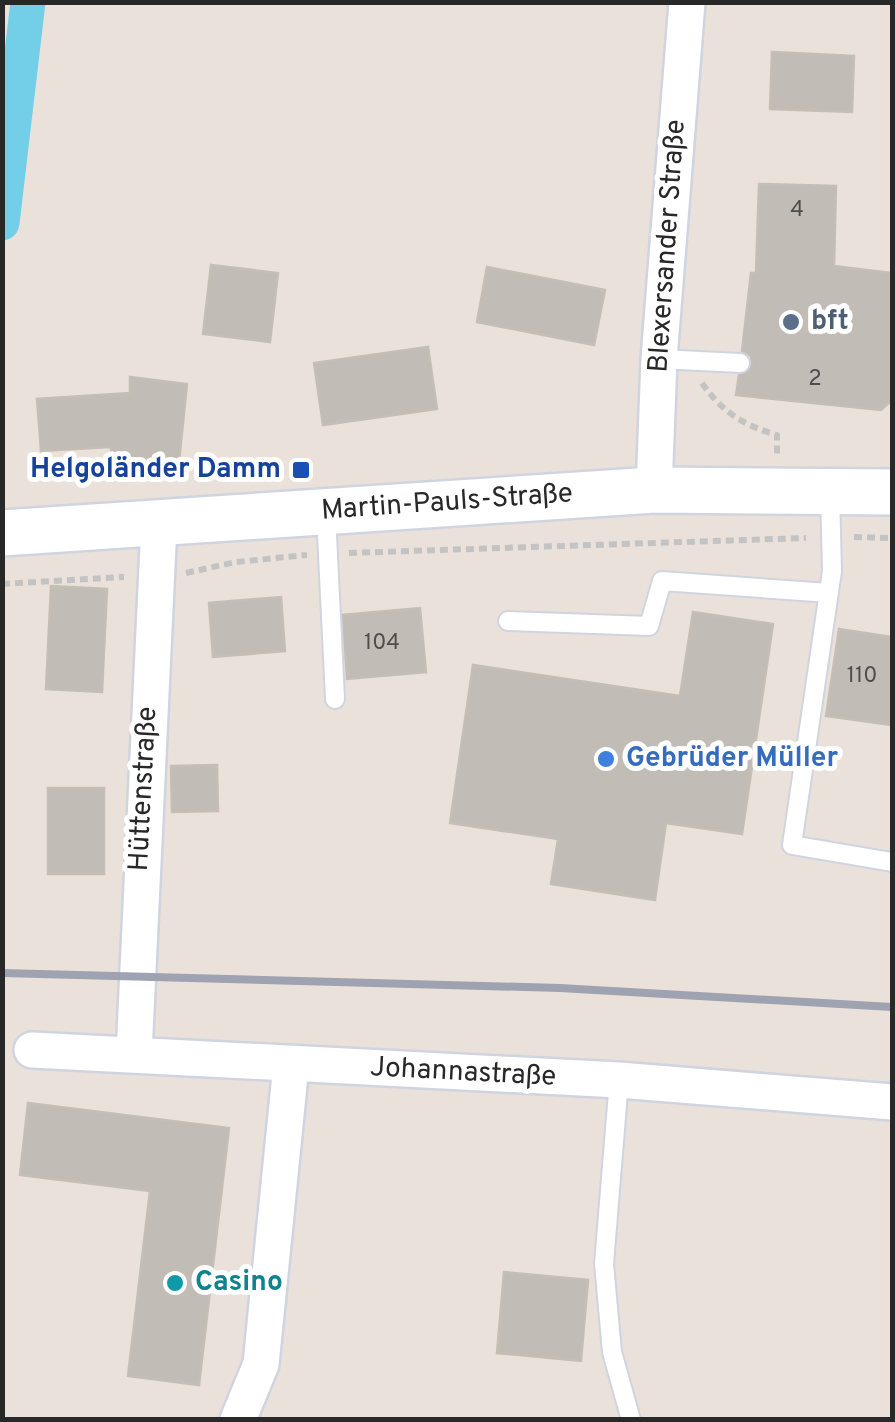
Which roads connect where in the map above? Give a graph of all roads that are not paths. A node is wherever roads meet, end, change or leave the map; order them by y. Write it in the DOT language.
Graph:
graph roads {
  1 [pos="687,2"];
  2 [pos="659,359"];
  3 [pos="740,363"];
  4 [pos="654,490"];
  5 [pos="830,492"];
  6 [pos="892,492"];
  7 [pos="159,524"];
  8 [pos="327,532"];
  9 [pos="2,533"];
  10 [pos="829,592"];
  11 [pos="508,620"];
  12 [pos="334,699"];
  13 [pos="892,862"];
  14 [pos="32,1050"];
  15 [pos="134,1054"];
  16 [pos="291,1065"];
  17 [pos="619,1080"];
  18 [pos="892,1102"];
  19 [pos="238,1420"];
  20 [pos="631,1420"];
  1 -- 2 [label="street, Blexersander Straße"];
  2 -- 3 [label="lane"];
  2 -- 4 [label="street, Blexersander Straße"];
  4 -- 5 [label="street, Martin-Pauls-Straße"];
  4 -- 8 [label="street, Martin-Pauls-Straße"];
  5 -- 6 [label="street, Martin-Pauls-Straße"];
  5 -- 10 [label="lane"];
  7 -- 8 [label="street, Martin-Pauls-Straße"];
  7 -- 9 [label="street, Martin-Pauls-Straße"];
  7 -- 15 [label="street, Hüttenstraße"];
  8 -- 12 [label="lane"];
  10 -- 11 [label="lane"];
  10 -- 13 [label="lane"];
  14 -- 15 [label="street, Johannastraße"];
  15 -- 16 [label="street, Johannastraße"];
  16 -- 17 [label="street, Johannastraße"];
  16 -- 19 [label="street"];
  17 -- 18 [label="street, Johannastraße"];
  17 -- 20 [label="lane"];
}
